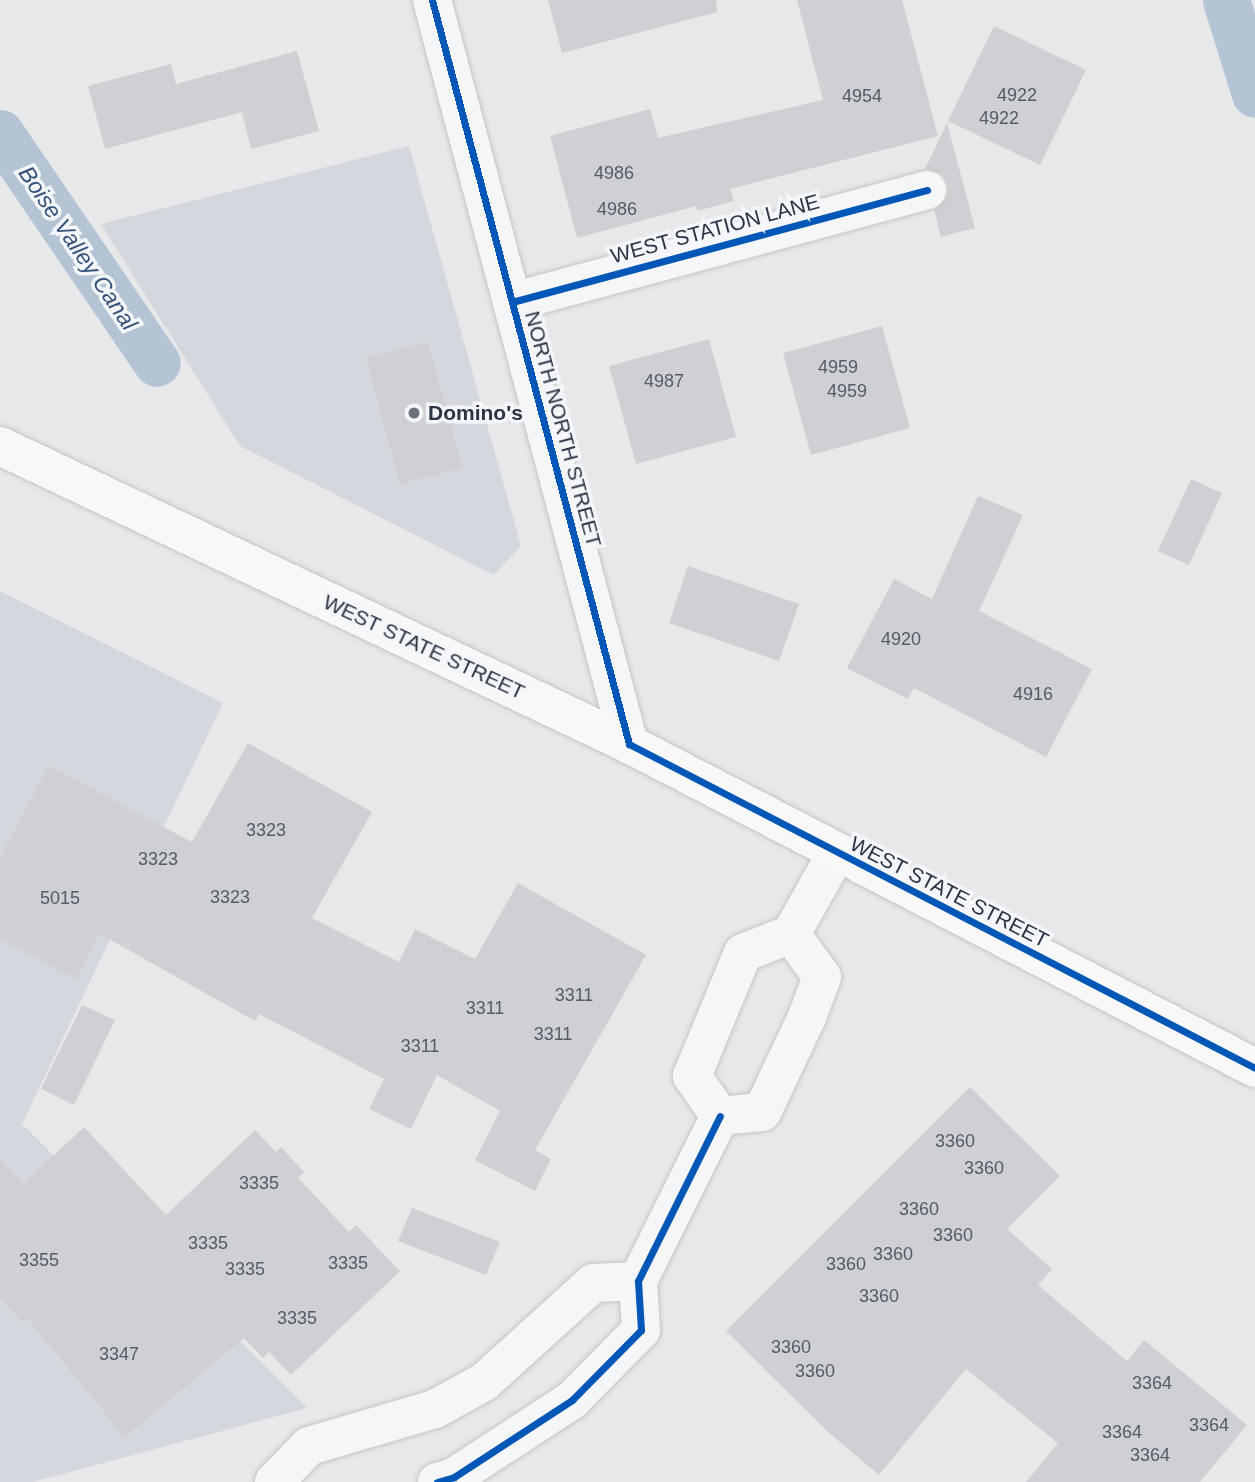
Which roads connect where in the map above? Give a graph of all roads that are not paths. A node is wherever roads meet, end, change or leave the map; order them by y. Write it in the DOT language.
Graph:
graph roads {
  1 [pos="432,0"];
  2 [pos="927,190"];
  3 [pos="512,302"];
  4 [pos="0,446"];
  5 [pos="629,744"];
  6 [pos="836,854"];
  7 [pos="791,934"];
  8 [pos="1255,1068"];
  9 [pos="720,1116"];
  10 [pos="638,1281"];
  11 [pos="274,1482"];
  12 [pos="438,1482"];
  1 -- 3 [label="street, NORTH NORTH STREET"];
  2 -- 3 [label="street, WEST STATION LANE"];
  3 -- 5 [label="street, NORTH NORTH STREET"];
  4 -- 5 [label="main road, WEST STATE STREET"];
  5 -- 6 [label="main road, WEST STATE STREET"];
  6 -- 7 [label="street"];
  6 -- 8 [label="main road, WEST STATE STREET"];
  7 -- 9 [label="street"];
  7 -- 9 [label="street"];
  9 -- 10 [label="street"];
  10 -- 11 [label="street"];
  10 -- 12 [label="street"];
}
